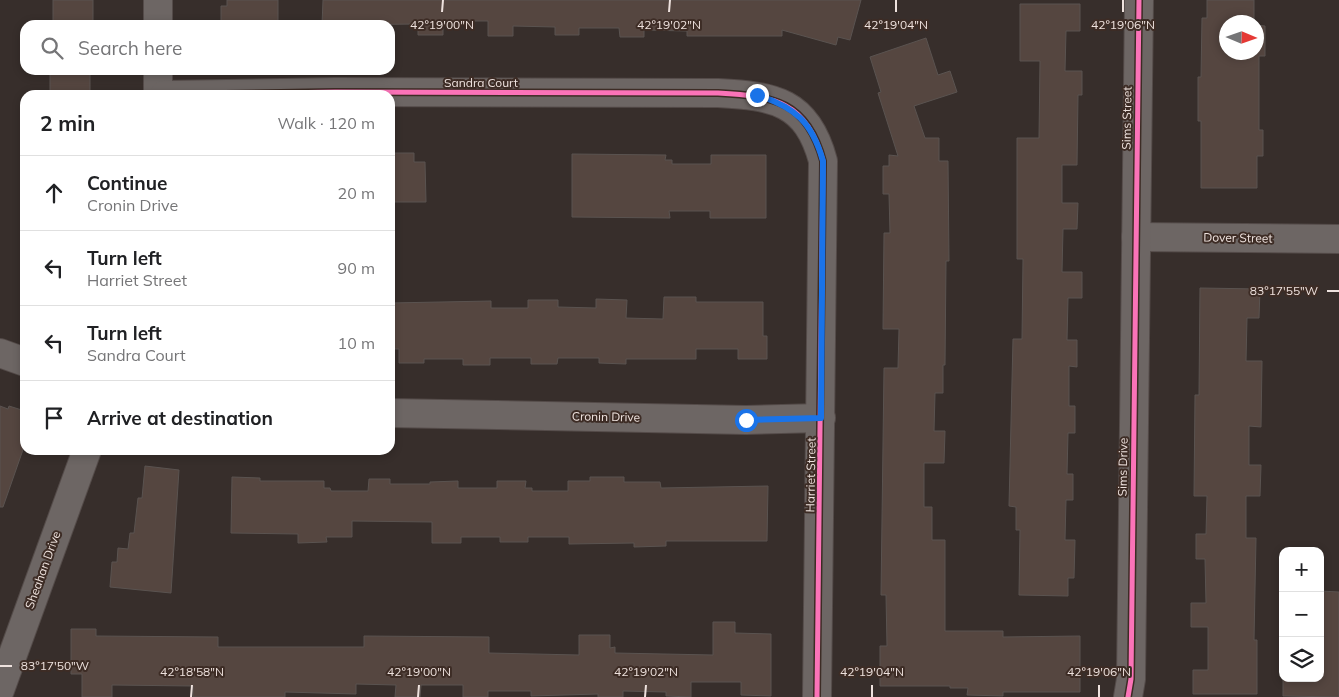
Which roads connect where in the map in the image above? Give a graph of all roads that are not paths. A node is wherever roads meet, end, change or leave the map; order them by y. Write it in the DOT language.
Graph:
graph roads {
  1 [pos="158,0"];
  2 [pos="1139,0"];
  3 [pos="158,20"];
  4 [pos="158,75"];
  5 [pos="158,90"];
  6 [pos="395,92"];
  7 [pos="794,112"];
  8 [pos="1136,236"];
  9 [pos="1339,239"];
  10 [pos="0,354"];
  11 [pos="20,360"];
  12 [pos="395,413"];
  13 [pos="821,418"];
  14 [pos="85,455"];
  15 [pos="0,690"];
  16 [pos="817,697"];
  17 [pos="1128,697"];
  1 -- 3 [label="street"];
  2 -- 8 [label="street, Sims Street"];
  4 -- 5 [label="street"];
  6 -- 7 [label="street, Sandra Court"];
  7 -- 13 [label="street, Harriet Street"];
  8 -- 9 [label="street, Dover Street"];
  8 -- 17 [label="street, Sims Drive"];
  10 -- 11 [label="street"];
  12 -- 13 [label="street, Cronin Drive"];
  13 -- 16 [label="street, Harriet Street"];
  14 -- 15 [label="street, Sheahan Drive"];
}
